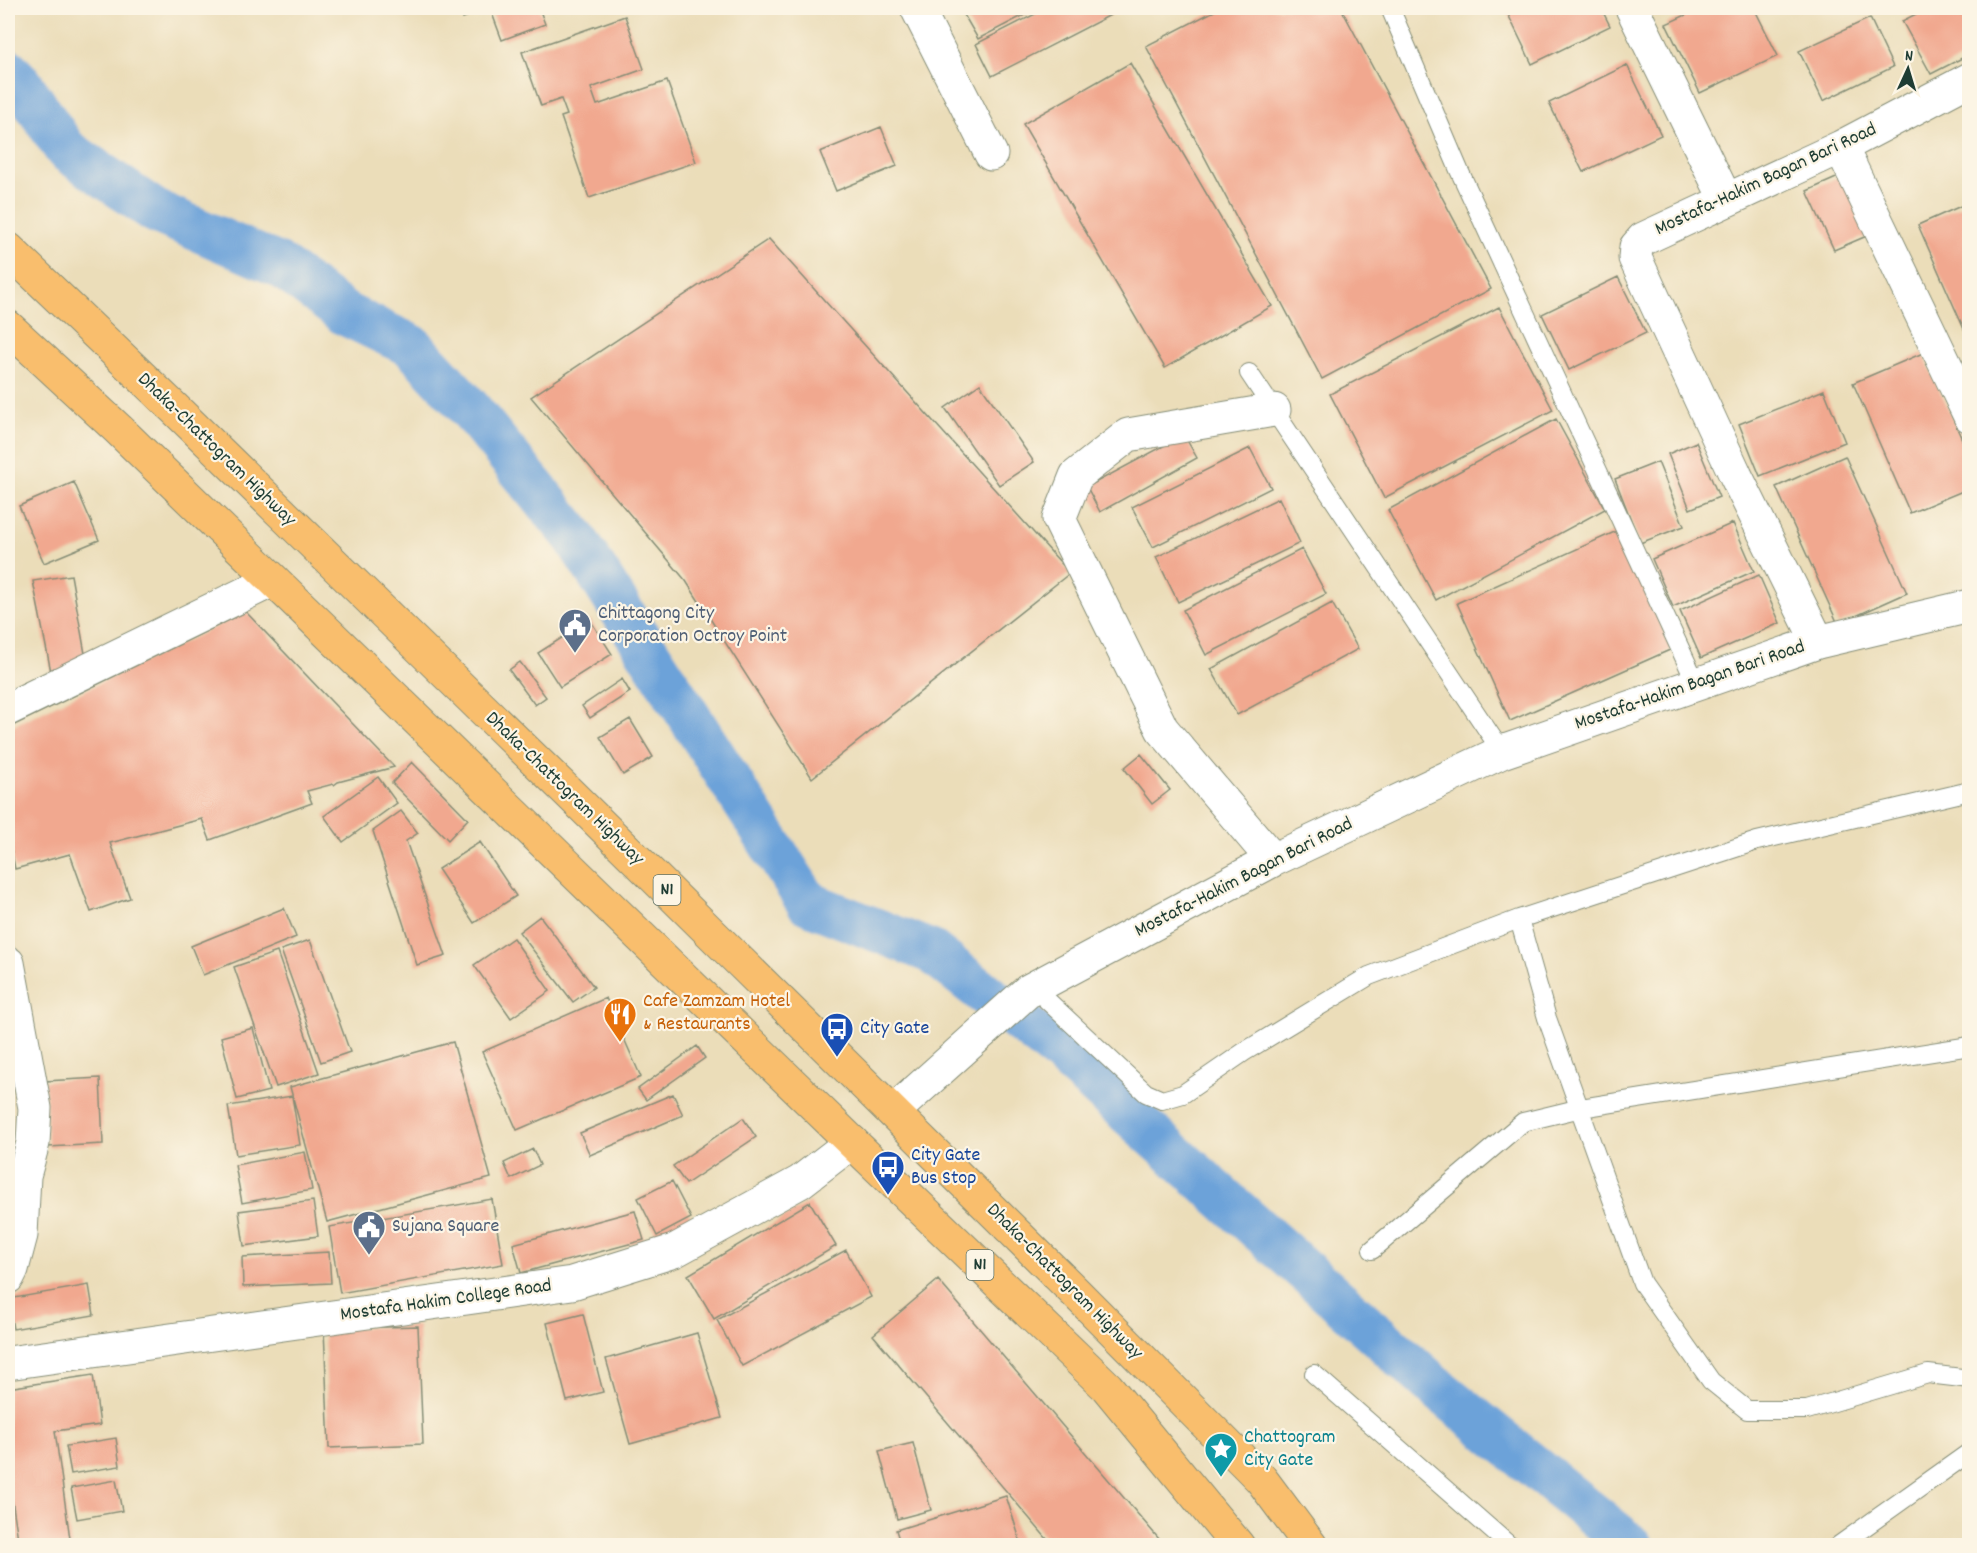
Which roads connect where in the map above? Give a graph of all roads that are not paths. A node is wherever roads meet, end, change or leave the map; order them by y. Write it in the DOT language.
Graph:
graph roads {
  1 [pos="917,8"];
  2 [pos="1390,8"];
  3 [pos="1632,8"];
  4 [pos="1970,79"];
  5 [pos="1841,147"];
  6 [pos="991,154"];
  7 [pos="1726,200"];
  8 [pos="8,249"];
  9 [pos="8,327"];
  10 [pos="1249,373"];
  11 [pos="1274,411"];
  12 [pos="1970,416"];
  13 [pos="273,580"];
  14 [pos="1970,606"];
  15 [pos="1818,642"];
  16 [pos="1696,683"];
  17 [pos="8,709"];
  18 [pos="1502,752"];
  19 [pos="1970,790"];
  20 [pos="1273,860"];
  21 [pos="1520,919"];
  22 [pos="8,963"];
  23 [pos="1031,989"];
  24 [pos="1970,1046"];
  25 [pos="1581,1108"];
  26 [pos="893,1112"];
  27 [pos="852,1142"];
  28 [pos="1372,1250"];
  29 [pos="8,1277"];
  30 [pos="8,1363"];
  31 [pos="1314,1374"];
  32 [pos="1970,1379"];
  33 [pos="1970,1452"];
  34 [pos="1238,1545"];
  35 [pos="1311,1545"];
  36 [pos="1510,1545"];
  37 [pos="1838,1545"];
  1 -- 6 [label="street"];
  2 -- 16 [label="lane"];
  3 -- 7 [label="street"];
  4 -- 5 [label="street, Mostafa-Hakim Bagan Bari Road"];
  5 -- 7 [label="street, Mostafa-Hakim Bagan Bari Road"];
  5 -- 12 [label="street"];
  7 -- 15 [label="street, Mostafa-Hakim Bagan Bari Road"];
  8 -- 26 [label="highway, Dhaka-Chattogram Highway / N1"];
  9 -- 13 [label="highway, N1"];
  10 -- 11 [label="lane"];
  11 -- 18 [label="lane"];
  11 -- 20 [label="street"];
  13 -- 17 [label="street"];
  13 -- 27 [label="highway, N1"];
  14 -- 15 [label="street"];
  15 -- 16 [label="street, Mostafa-Hakim Bagan Bari Road"];
  16 -- 18 [label="street, Mostafa-Hakim Bagan Bari Road"];
  18 -- 20 [label="street, Mostafa-Hakim Bagan Bari Road"];
  19 -- 21 [label="lane"];
  20 -- 23 [label="street, Mostafa-Hakim Bagan Bari Road"];
  21 -- 23 [label="lane"];
  21 -- 25 [label="lane"];
  22 -- 29 [label="street"];
  23 -- 26 [label="street, Mostafa-Hakim Bagan Bari Road"];
  24 -- 25 [label="lane"];
  25 -- 28 [label="lane"];
  25 -- 32 [label="lane"];
  26 -- 35 [label="highway, Dhaka-Chattogram Highway / N1"];
  27 -- 30 [label="street, Mostafa Hakim College Road"];
  27 -- 34 [label="highway, N1"];
  31 -- 36 [label="lane"];
  33 -- 37 [label="lane"];
}
